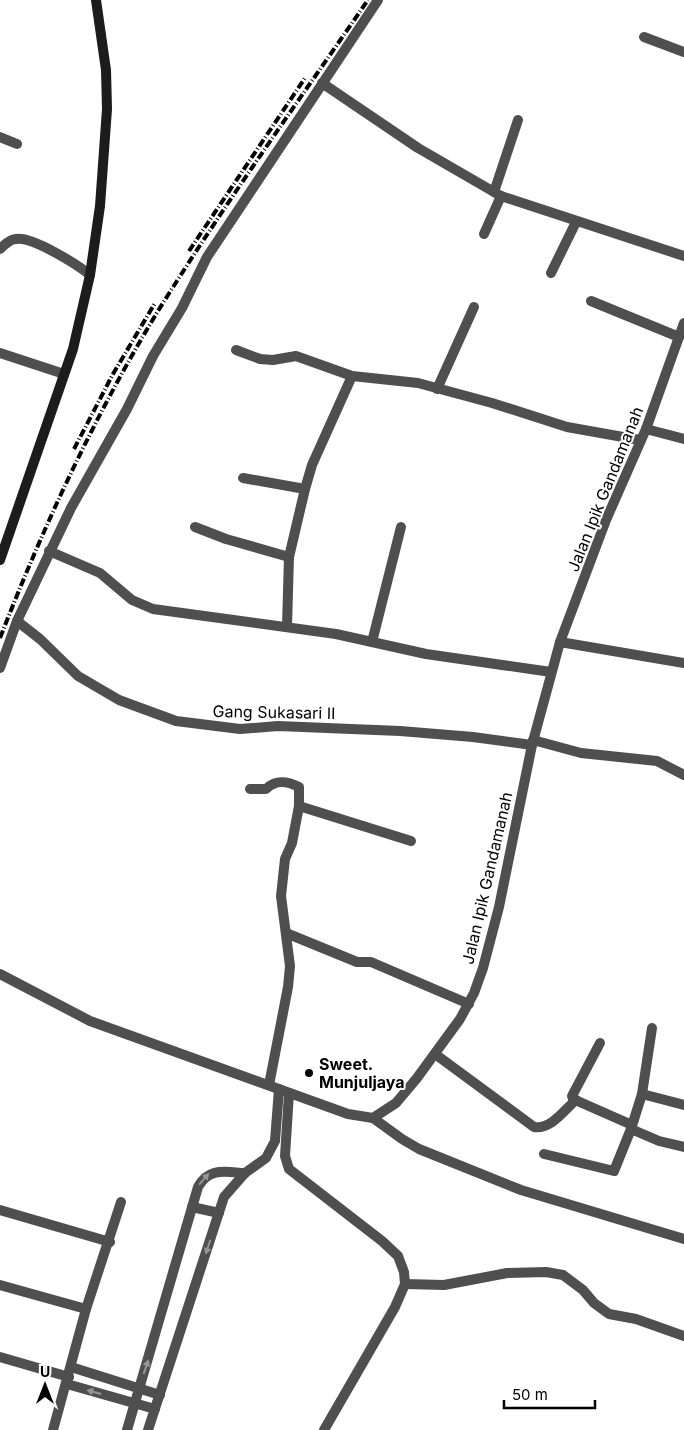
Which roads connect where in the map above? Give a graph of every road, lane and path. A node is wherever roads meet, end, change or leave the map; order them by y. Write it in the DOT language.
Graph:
graph roads {
  1 [pos="96,0"];
  2 [pos="378,0"];
  3 [pos="644,37"];
  4 [pos="684,52"];
  5 [pos="322,83"];
  6 [pos="518,120"];
  7 [pos="0,137"];
  8 [pos="17,144"];
  9 [pos="497,194"];
  10 [pos="576,222"];
  11 [pos="484,234"];
  12 [pos="0,249"];
  13 [pos="684,256"];
  14 [pos="551,273"];
  15 [pos="90,275"];
  16 [pos="591,301"];
  17 [pos="474,307"];
  18 [pos="684,322"];
  19 [pos="679,337"];
  20 [pos="236,350"];
  21 [pos="0,353"];
  22 [pos="64,374"];
  23 [pos="352,376"];
  24 [pos="437,389"];
  25 [pos="646,429"];
  26 [pos="684,439"];
  27 [pos="640,440"];
  28 [pos="243,478"];
  29 [pos="305,489"];
  30 [pos="401,527"];
  31 [pos="195,528"];
  32 [pos="49,551"];
  33 [pos="289,557"];
  34 [pos="0,560"];
  35 [pos="17,621"];
  36 [pos="287,626"];
  37 [pos="372,642"];
  38 [pos="560,642"];
  39 [pos="684,663"];
  40 [pos="0,668"];
  41 [pos="551,672"];
  42 [pos="533,742"];
  43 [pos="684,775"];
  44 [pos="250,789"];
  45 [pos="299,806"];
  46 [pos="411,841"];
  47 [pos="286,934"];
  48 [pos="0,974"];
  49 [pos="469,1004"];
  50 [pos="652,1028"];
  51 [pos="600,1043"];
  52 [pos="435,1054"];
  53 [pos="274,1087"];
  54 [pos="289,1093"];
  55 [pos="642,1094"];
  56 [pos="576,1100"];
  57 [pos="684,1105"];
  58 [pos="373,1118"];
  59 [pos="632,1127"];
  60 [pos="684,1147"];
  61 [pos="544,1154"];
  62 [pos="245,1173"];
  63 [pos="121,1202"];
  64 [pos="192,1207"];
  65 [pos="0,1210"];
  66 [pos="219,1213"];
  67 [pos="684,1239"];
  68 [pos="110,1242"];
  69 [pos="405,1284"];
  70 [pos="0,1285"];
  71 [pos="86,1309"];
  72 [pos="684,1336"];
  73 [pos="0,1357"];
  74 [pos="69,1376"];
  75 [pos="138,1389"];
  76 [pos="160,1395"];
  77 [pos="135,1402"];
  78 [pos="155,1409"];
  79 [pos="53,1430"];
  80 [pos="127,1430"];
  81 [pos="148,1430"];
  82 [pos="324,1430"];
  1 -- 15 [label="main road"];
  2 -- 5 [label="street"];
  3 -- 4 [label="street"];
  5 -- 9 [label="street"];
  5 -- 32 [label="street"];
  6 -- 9 [label="street"];
  7 -- 8 [label="street"];
  9 -- 10 [label="street"];
  9 -- 11 [label="street"];
  10 -- 13 [label="street"];
  10 -- 14 [label="street"];
  12 -- 15 [label="street"];
  15 -- 22 [label="main road"];
  16 -- 19 [label="street"];
  17 -- 24 [label="street"];
  18 -- 19 [label="street, Jalan Ipik Gandamanah"];
  19 -- 25 [label="street, Jalan Ipik Gandamanah"];
  20 -- 23 [label="street"];
  21 -- 22 [label="street"];
  22 -- 34 [label="main road"];
  23 -- 24 [label="street"];
  23 -- 29 [label="street"];
  24 -- 27 [label="street"];
  25 -- 26 [label="street"];
  25 -- 27 [label="street, Jalan Ipik Gandamanah"];
  27 -- 38 [label="street, Jalan Ipik Gandamanah"];
  28 -- 29 [label="street"];
  29 -- 33 [label="street"];
  30 -- 37 [label="street"];
  31 -- 33 [label="street"];
  32 -- 35 [label="street"];
  32 -- 36 [label="street"];
  33 -- 36 [label="street"];
  35 -- 40 [label="street"];
  35 -- 42 [label="street, Gang Sukasari II"];
  36 -- 37 [label="street"];
  37 -- 41 [label="street"];
  38 -- 39 [label="street"];
  38 -- 41 [label="street, Jalan Ipik Gandamanah"];
  41 -- 42 [label="street, Jalan Ipik Gandamanah"];
  42 -- 43 [label="street, Gang Sukasari II"];
  42 -- 49 [label="street, Jalan Ipik Gandamanah"];
  44 -- 45 [label="street"];
  45 -- 46 [label="street"];
  45 -- 47 [label="street"];
  47 -- 49 [label="street"];
  47 -- 53 [label="street"];
  48 -- 53 [label="street"];
  49 -- 52 [label="street, Jalan Ipik Gandamanah"];
  50 -- 55 [label="street"];
  51 -- 56 [label="street"];
  52 -- 56 [label="street"];
  52 -- 58 [label="street, Jalan Ipik Gandamanah"];
  53 -- 54 [label="street"];
  53 -- 62 [label="street"];
  54 -- 58 [label="street"];
  54 -- 69 [label="street"];
  55 -- 57 [label="street"];
  55 -- 59 [label="street"];
  56 -- 59 [label="street"];
  58 -- 67 [label="street"];
  59 -- 60 [label="street"];
  59 -- 61 [label="street"];
  64 -- 62 [label="street, one-way"];
  62 -- 66 [label="street"];
  63 -- 68 [label="street"];
  64 -- 66 [label="street"];
  75 -- 64 [label="street, one-way"];
  65 -- 68 [label="street"];
  66 -- 76 [label="street, one-way"];
  68 -- 71 [label="street"];
  69 -- 72 [label="street"];
  69 -- 82 [label="street"];
  70 -- 71 [label="street"];
  71 -- 74 [label="street"];
  73 -- 74 [label="street"];
  74 -- 75 [label="street"];
  77 -- 74 [label="street, one-way"];
  74 -- 79 [label="street"];
  75 -- 76 [label="street"];
  75 -- 77 [label="street"];
  76 -- 78 [label="street"];
  77 -- 78 [label="street"];
  77 -- 80 [label="street"];
  78 -- 81 [label="street"];
}
